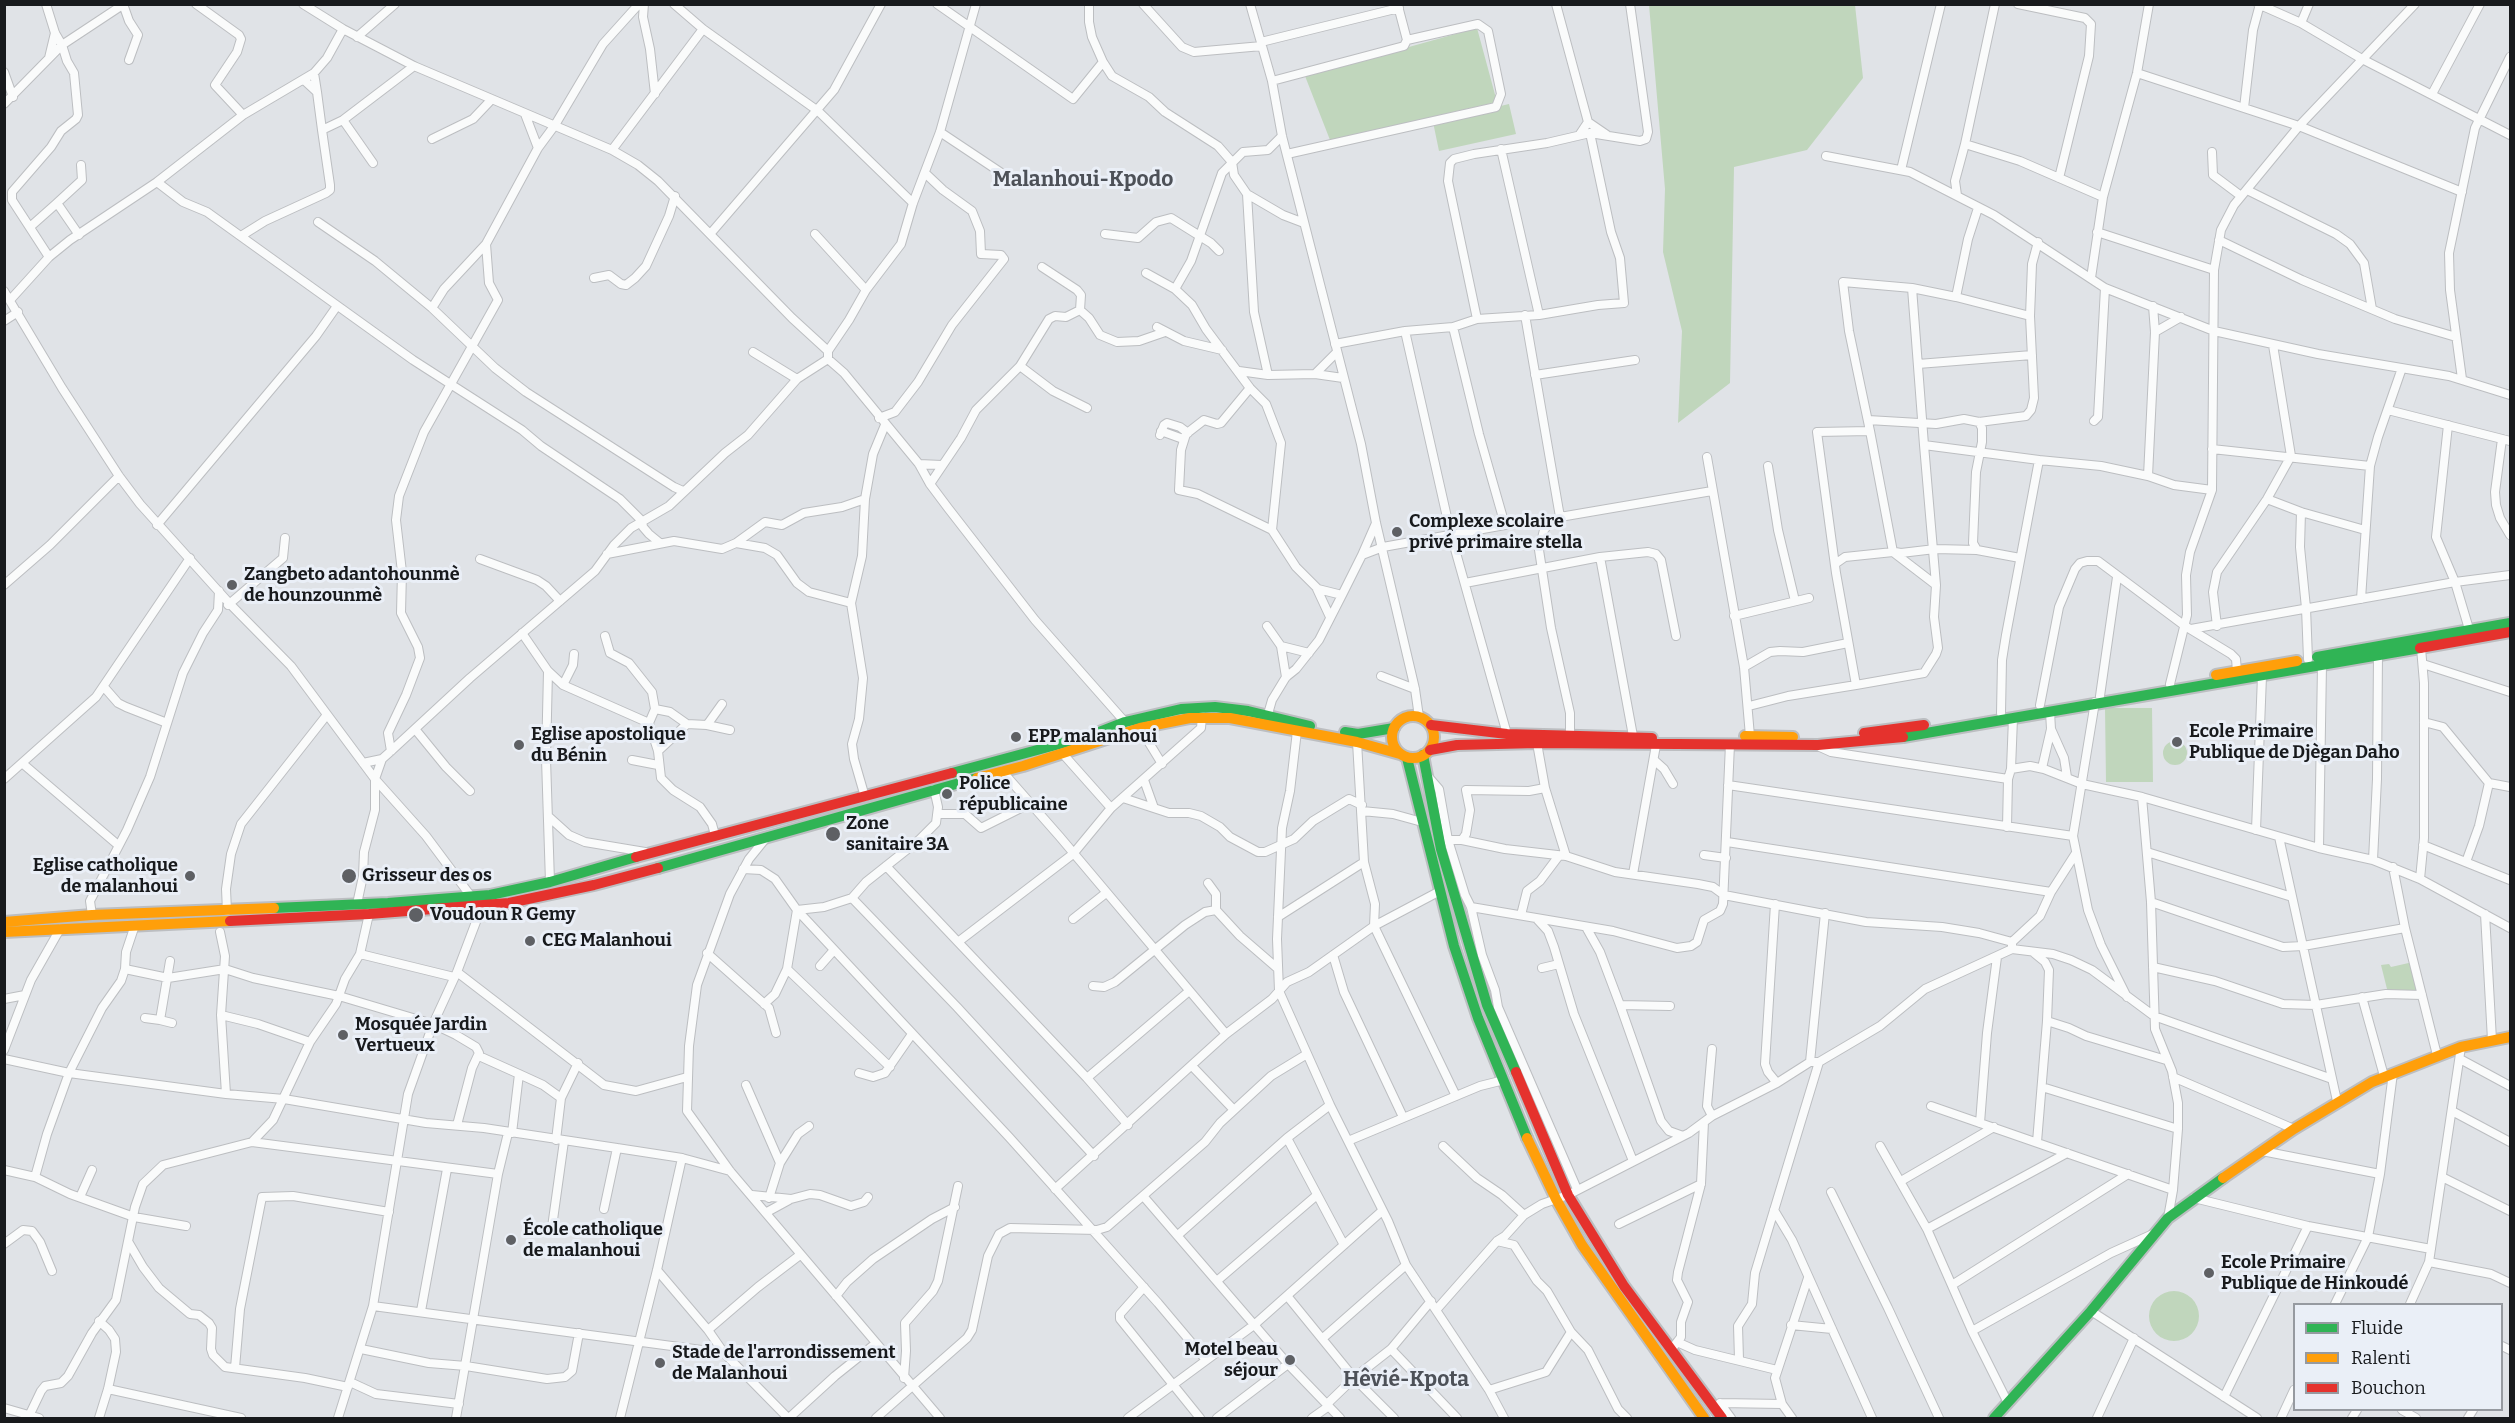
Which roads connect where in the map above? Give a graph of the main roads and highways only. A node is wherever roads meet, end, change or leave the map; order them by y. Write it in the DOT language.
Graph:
graph roads {
  1 [pos="2511,623"];
  2 [pos="2508,633"];
  3 [pos="2097,700"];
  4 [pos="1431,725"];
  5 [pos="1394,728"];
  6 [pos="1426,752"];
  7 [pos="1404,756"];
  8 [pos="4,922"];
  9 [pos="4,932"];
  10 [pos="2511,1037"];
  11 [pos="2000,1417"];
  12 [pos="1704,1419"];
  13 [pos="1722,1419"];
  1 -- 3 [label="main road"];
  2 -- 3 [label="main road"];
  3 -- 4 [label="main road"];
  3 -- 6 [label="main road"];
  4 -- 5 [label="main road"];
  4 -- 6 [label="main road"];
  5 -- 7 [label="main road"];
  5 -- 8 [label="main road"];
  6 -- 7 [label="main road"];
  6 -- 13 [label="main road"];
  7 -- 9 [label="main road"];
  7 -- 12 [label="main road"];
  10 -- 11 [label="main road"];
}
